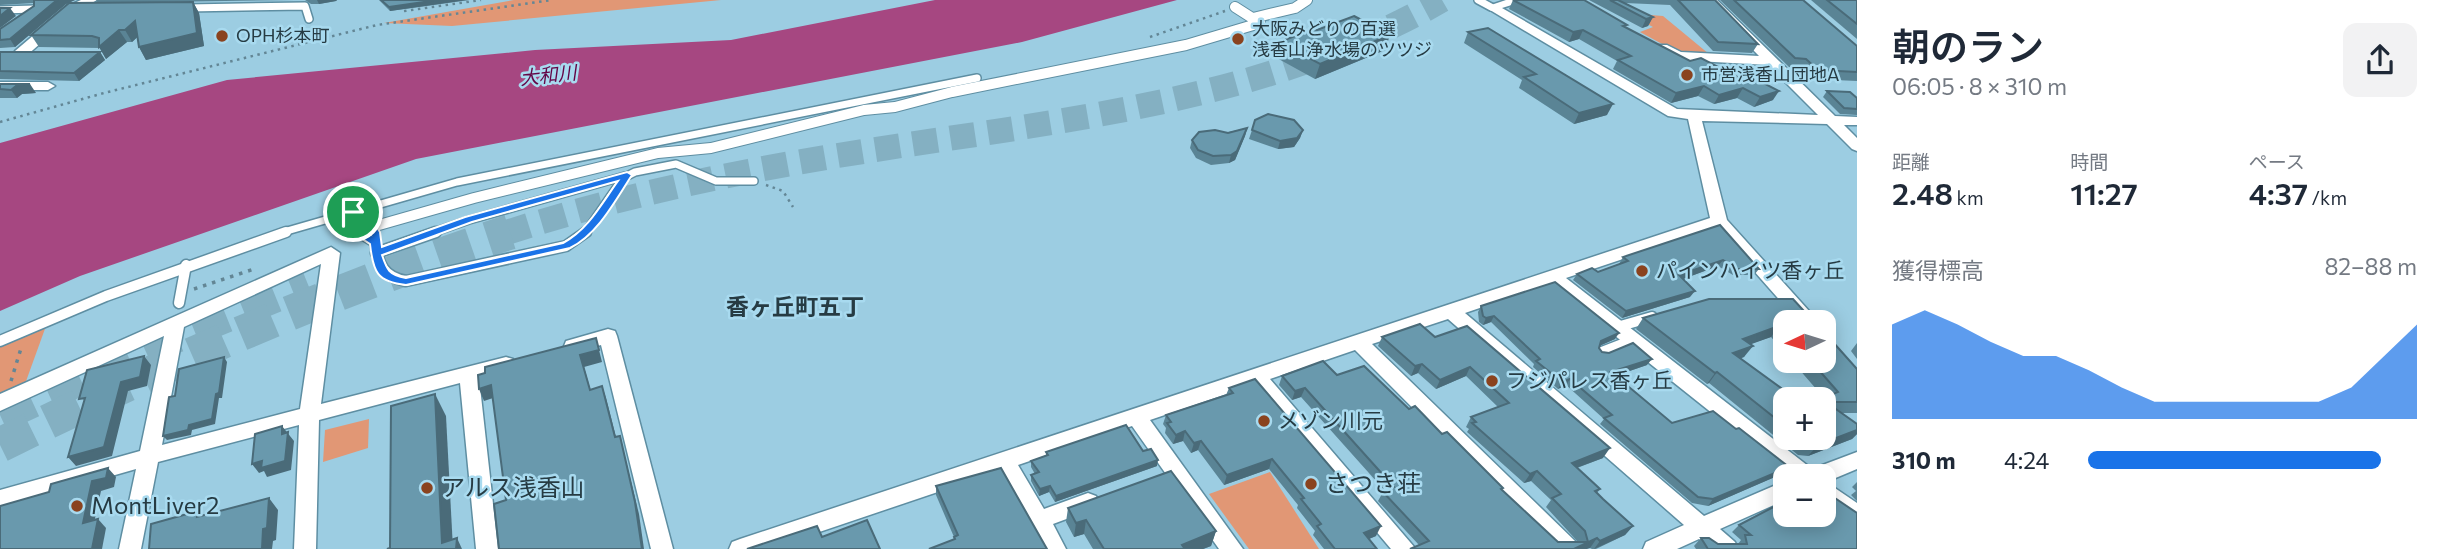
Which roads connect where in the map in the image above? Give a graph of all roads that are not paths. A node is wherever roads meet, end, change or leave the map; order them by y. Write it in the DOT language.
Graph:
graph roads {
  1 [pos="1307,0"];
  2 [pos="1522,0"];
  3 [pos="1710,0"];
  4 [pos="1485,4"];
  5 [pos="83,6"];
  6 [pos="1236,7"];
  7 [pos="184,8"];
  8 [pos="0,10"];
  9 [pos="26,16"];
  10 [pos="1253,18"];
  11 [pos="309,19"];
  12 [pos="1653,43"];
  13 [pos="4,54"];
  14 [pos="20,54"];
  15 [pos="46,54"];
  16 [pos="1771,61"];
  17 [pos="977,78"];
  18 [pos="0,86"];
  19 [pos="48,86"];
  20 [pos="1694,116"];
  21 [pos="1831,120"];
  22 [pos="1857,121"];
  23 [pos="1857,146"];
  24 [pos="627,175"];
  25 [pos="754,181"];
  26 [pos="353,212"];
  27 [pos="329,219"];
  28 [pos="1719,220"];
  29 [pos="372,226"];
  30 [pos="358,232"];
  31 [pos="375,242"];
  32 [pos="376,253"];
  33 [pos="186,265"];
  34 [pos="1553,277"];
  35 [pos="1796,310"];
  36 [pos="1452,312"];
  37 [pos="178,313"];
  38 [pos="1664,313"];
  39 [pos="1617,327"];
  40 [pos="1633,340"];
  41 [pos="0,341"];
  42 [pos="1359,343"];
  43 [pos="557,350"];
  44 [pos="1602,352"];
  45 [pos="519,360"];
  46 [pos="469,374"];
  47 [pos="1256,377"];
  48 [pos="1,405"];
  49 [pos="309,416"];
  50 [pos="1136,417"];
  51 [pos="150,456"];
  52 [pos="1857,460"];
  53 [pos="1005,461"];
  54 [pos="1791,464"];
  55 [pos="1836,468"];
  56 [pos="1176,471"];
  57 [pos="1151,480"];
  58 [pos="1113,493"];
  59 [pos="1773,495"];
  60 [pos="0,499"];
  61 [pos="1836,499"];
  62 [pos="1857,516"];
  63 [pos="1038,520"];
  64 [pos="1701,527"];
  65 [pos="130,549"];
  66 [pos="305,549"];
  67 [pos="487,549"];
  68 [pos="662,549"];
  69 [pos="740,549"];
  70 [pos="1055,549"];
  71 [pos="1232,549"];
  72 [pos="1405,549"];
  73 [pos="1568,549"];
  74 [pos="1654,549"];
  75 [pos="1727,549"];
  1 -- 10 [label="street"];
  2 -- 4 [label="street"];
  3 -- 16 [label="street"];
  4 -- 20 [label="street"];
  5 -- 14 [label="street"];
  6 -- 10 [label="street"];
  7 -- 11 [label="lane"];
  8 -- 9 [label="lane"];
  10 -- 29 [label="street"];
  12 -- 16 [label="street"];
  13 -- 14 [label="street"];
  14 -- 15 [label="street"];
  16 -- 21 [label="street"];
  17 -- 26 [label="lane"];
  18 -- 19 [label="street"];
  20 -- 21 [label="street"];
  20 -- 28 [label="street"];
  21 -- 22 [label="street"];
  21 -- 23 [label="street"];
  24 -- 25 [label="lane"];
  24 -- 32 [label="lane"];
  24 -- 32 [label="lane"];
  26 -- 27 [label="lane"];
  26 -- 29 [label="lane"];
  27 -- 30 [label="lane"];
  27 -- 33 [label="lane"];
  28 -- 34 [label="street"];
  28 -- 35 [label="street"];
  29 -- 30 [label="street"];
  29 -- 31 [label="lane"];
  30 -- 31 [label="lane"];
  31 -- 32 [label="lane"];
  33 -- 37 [label="lane"];
  33 -- 41 [label="lane"];
  34 -- 36 [label="street"];
  34 -- 39 [label="street"];
  36 -- 42 [label="street"];
  36 -- 64 [label="street"];
  37 -- 48 [label="street"];
  37 -- 49 [label="street"];
  37 -- 51 [label="street"];
  38 -- 39 [label="lane"];
  39 -- 40 [label="street"];
  40 -- 44 [label="lane"];
  40 -- 54 [label="street"];
  42 -- 47 [label="street"];
  42 -- 73 [label="street"];
  43 -- 68 [label="street"];
  45 -- 46 [label="street"];
  46 -- 49 [label="street"];
  46 -- 67 [label="street"];
  47 -- 50 [label="street"];
  47 -- 72 [label="street"];
  49 -- 51 [label="street"];
  49 -- 66 [label="street"];
  50 -- 53 [label="street"];
  50 -- 56 [label="street"];
  51 -- 60 [label="street"];
  51 -- 65 [label="street"];
  52 -- 55 [label="street"];
  53 -- 63 [label="street"];
  53 -- 69 [label="street"];
  56 -- 57 [label="street"];
  56 -- 71 [label="street"];
  58 -- 63 [label="street"];
  59 -- 64 [label="street"];
  61 -- 62 [label="street"];
  63 -- 70 [label="street"];
  64 -- 74 [label="street"];
  64 -- 75 [label="street"];
}
